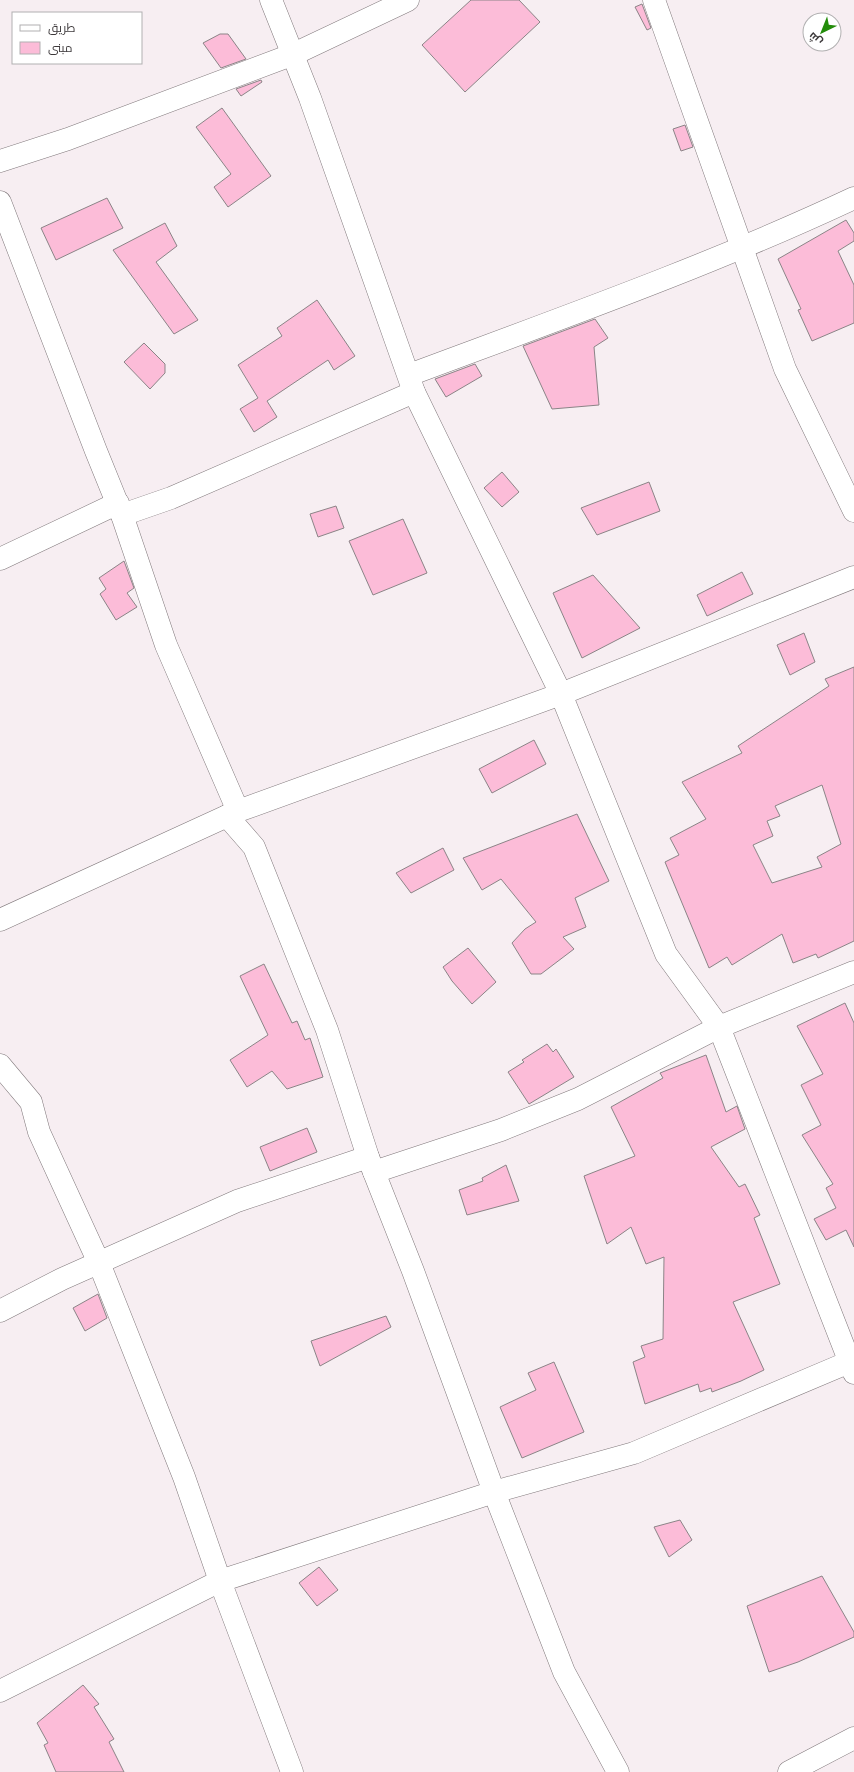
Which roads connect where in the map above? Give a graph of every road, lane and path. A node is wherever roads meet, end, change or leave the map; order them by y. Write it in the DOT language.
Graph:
graph roads {
  1 [pos="271,0"];
  2 [pos="408,0"];
  3 [pos="654,0"];
  4 [pos="294,54"];
  5 [pos="0,161"];
  6 [pos="854,198"];
  7 [pos="0,202"];
  8 [pos="742,247"];
  9 [pos="411,384"];
  10 [pos="120,509"];
  11 [pos="854,510"];
  12 [pos="0,559"];
  13 [pos="854,577"];
  14 [pos="561,694"];
  15 [pos="233,814"];
  16 [pos="0,920"];
  17 [pos="854,972"];
  18 [pos="719,1027"];
  19 [pos="0,1065"];
  20 [pos="371,1164"];
  21 [pos="99,1263"];
  22 [pos="0,1311"];
  23 [pos="853,1365"];
  24 [pos="494,1492"];
  25 [pos="220,1581"];
  26 [pos="0,1691"];
  27 [pos="854,1738"];
  28 [pos="292,1772"];
  29 [pos="618,1772"];
  30 [pos="789,1772"];
  1 -- 4 [label="street"];
  2 -- 4 [label="street"];
  3 -- 8 [label="street"];
  4 -- 5 [label="street"];
  4 -- 9 [label="street"];
  6 -- 8 [label="street"];
  7 -- 10 [label="street"];
  8 -- 9 [label="street"];
  8 -- 11 [label="street"];
  9 -- 10 [label="street"];
  9 -- 14 [label="street"];
  10 -- 12 [label="street"];
  10 -- 15 [label="street"];
  13 -- 14 [label="street"];
  14 -- 15 [label="street"];
  14 -- 18 [label="street"];
  15 -- 16 [label="street"];
  15 -- 20 [label="street"];
  17 -- 18 [label="street"];
  18 -- 20 [label="street"];
  18 -- 23 [label="street"];
  19 -- 21 [label="street"];
  20 -- 21 [label="street"];
  20 -- 24 [label="street"];
  21 -- 22 [label="street"];
  21 -- 25 [label="street"];
  23 -- 24 [label="street"];
  24 -- 25 [label="street"];
  24 -- 29 [label="street"];
  25 -- 26 [label="street"];
  25 -- 28 [label="street"];
  27 -- 30 [label="street"];
}
